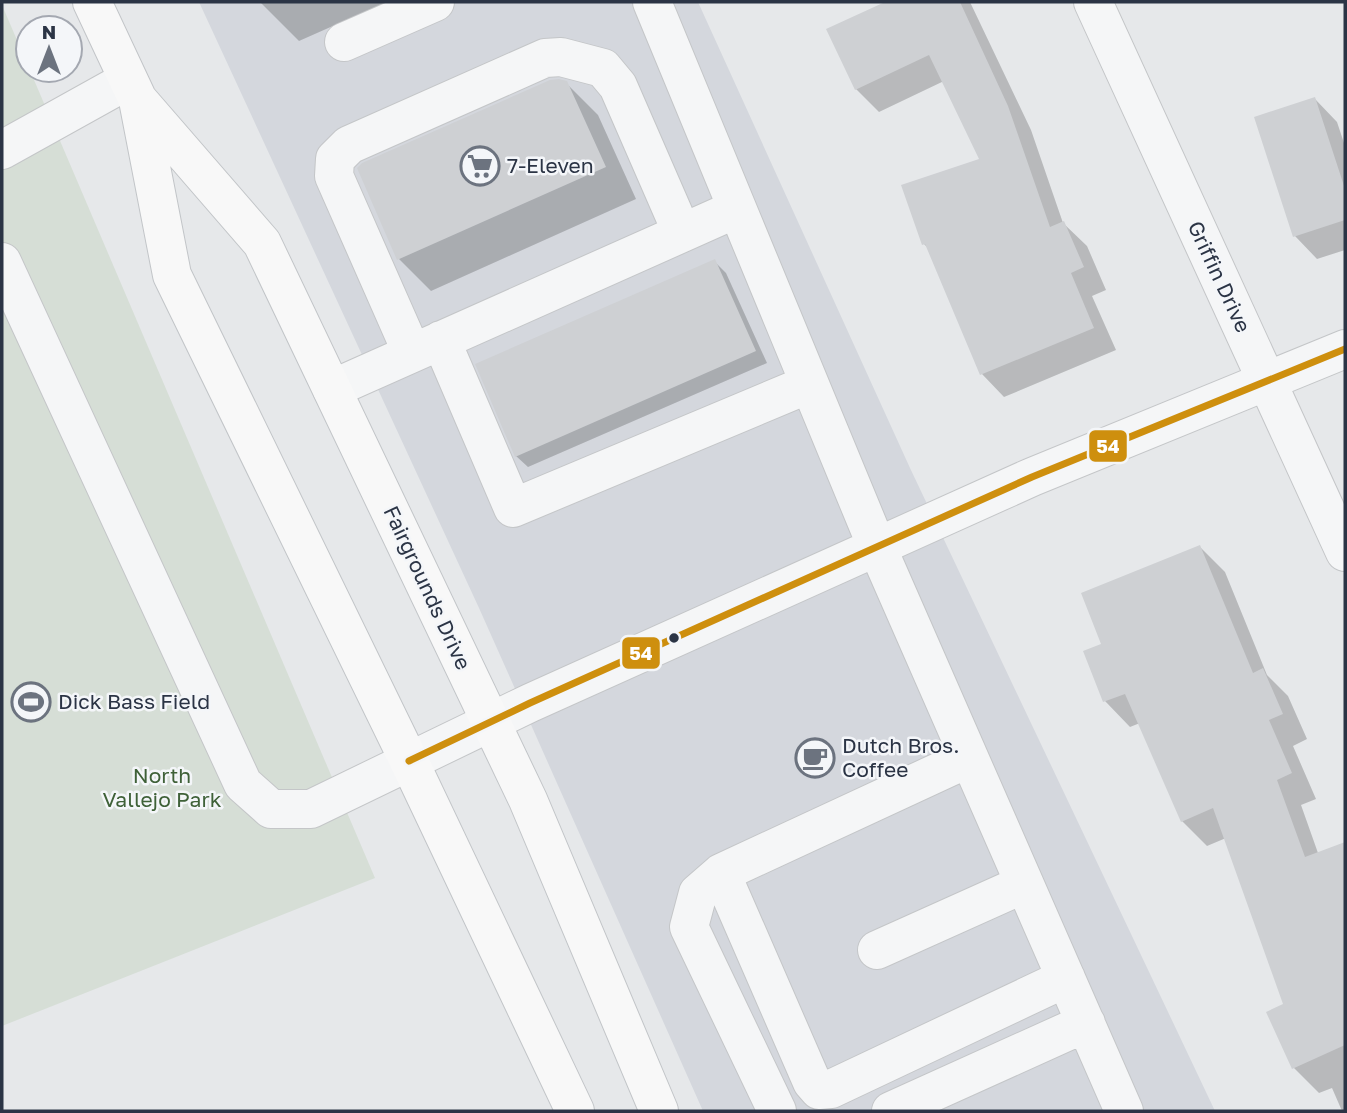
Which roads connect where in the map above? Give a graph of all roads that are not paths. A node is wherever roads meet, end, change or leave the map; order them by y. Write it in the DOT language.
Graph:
graph roads {
  1 [pos="92,2"];
  2 [pos="435,2"];
  3 [pos="652,2"];
  4 [pos="1093,2"];
  5 [pos="344,43"];
  6 [pos="133,90"];
  7 [pos="2,150"];
  8 [pos="736,209"];
  9 [pos="682,233"];
  10 [pos="2,262"];
  11 [pos="426,346"];
  12 [pos="1345,349"];
  13 [pos="1267,382"];
  14 [pos="809,384"];
  15 [pos="332,389"];
  16 [pos="877,547"];
  17 [pos="1345,552"];
  18 [pos="491,721"];
  19 [pos="969,758"];
  20 [pos="409,761"];
  21 [pos="721,873"];
  22 [pos="1024,884"];
  23 [pos="877,950"];
  24 [pos="1066,978"];
  25 [pos="1086,1023"];
  26 [pos="1121,1110"];
  27 [pos="575,1111"];
  28 [pos="659,1111"];
  29 [pos="777,1111"];
  30 [pos="891,1111"];
  1 -- 6 [label="main road, Fairgrounds Drive"];
  2 -- 5 [label="street"];
  3 -- 8 [label="street"];
  4 -- 13 [label="street, Griffin Drive"];
  6 -- 7 [label="street"];
  6 -- 15 [label="main road, Fairgrounds Drive"];
  6 -- 20 [label="main road, Fairgrounds Drive"];
  8 -- 9 [label="street"];
  8 -- 14 [label="street"];
  9 -- 11 [label="street"];
  9 -- 11 [label="street"];
  10 -- 20 [label="street"];
  11 -- 14 [label="street"];
  11 -- 15 [label="street"];
  12 -- 13 [label="street"];
  13 -- 16 [label="street"];
  13 -- 17 [label="street, Griffin Drive"];
  14 -- 16 [label="street"];
  15 -- 18 [label="main road, Fairgrounds Drive"];
  16 -- 18 [label="street"];
  16 -- 19 [label="street"];
  18 -- 20 [label="street"];
  18 -- 28 [label="main road, Fairgrounds Drive"];
  19 -- 21 [label="street"];
  19 -- 22 [label="street"];
  20 -- 27 [label="main road, Fairgrounds Drive"];
  21 -- 24 [label="street"];
  21 -- 29 [label="street"];
  22 -- 23 [label="street"];
  22 -- 24 [label="street"];
  24 -- 25 [label="street"];
  25 -- 26 [label="street"];
  25 -- 30 [label="street"];
}
